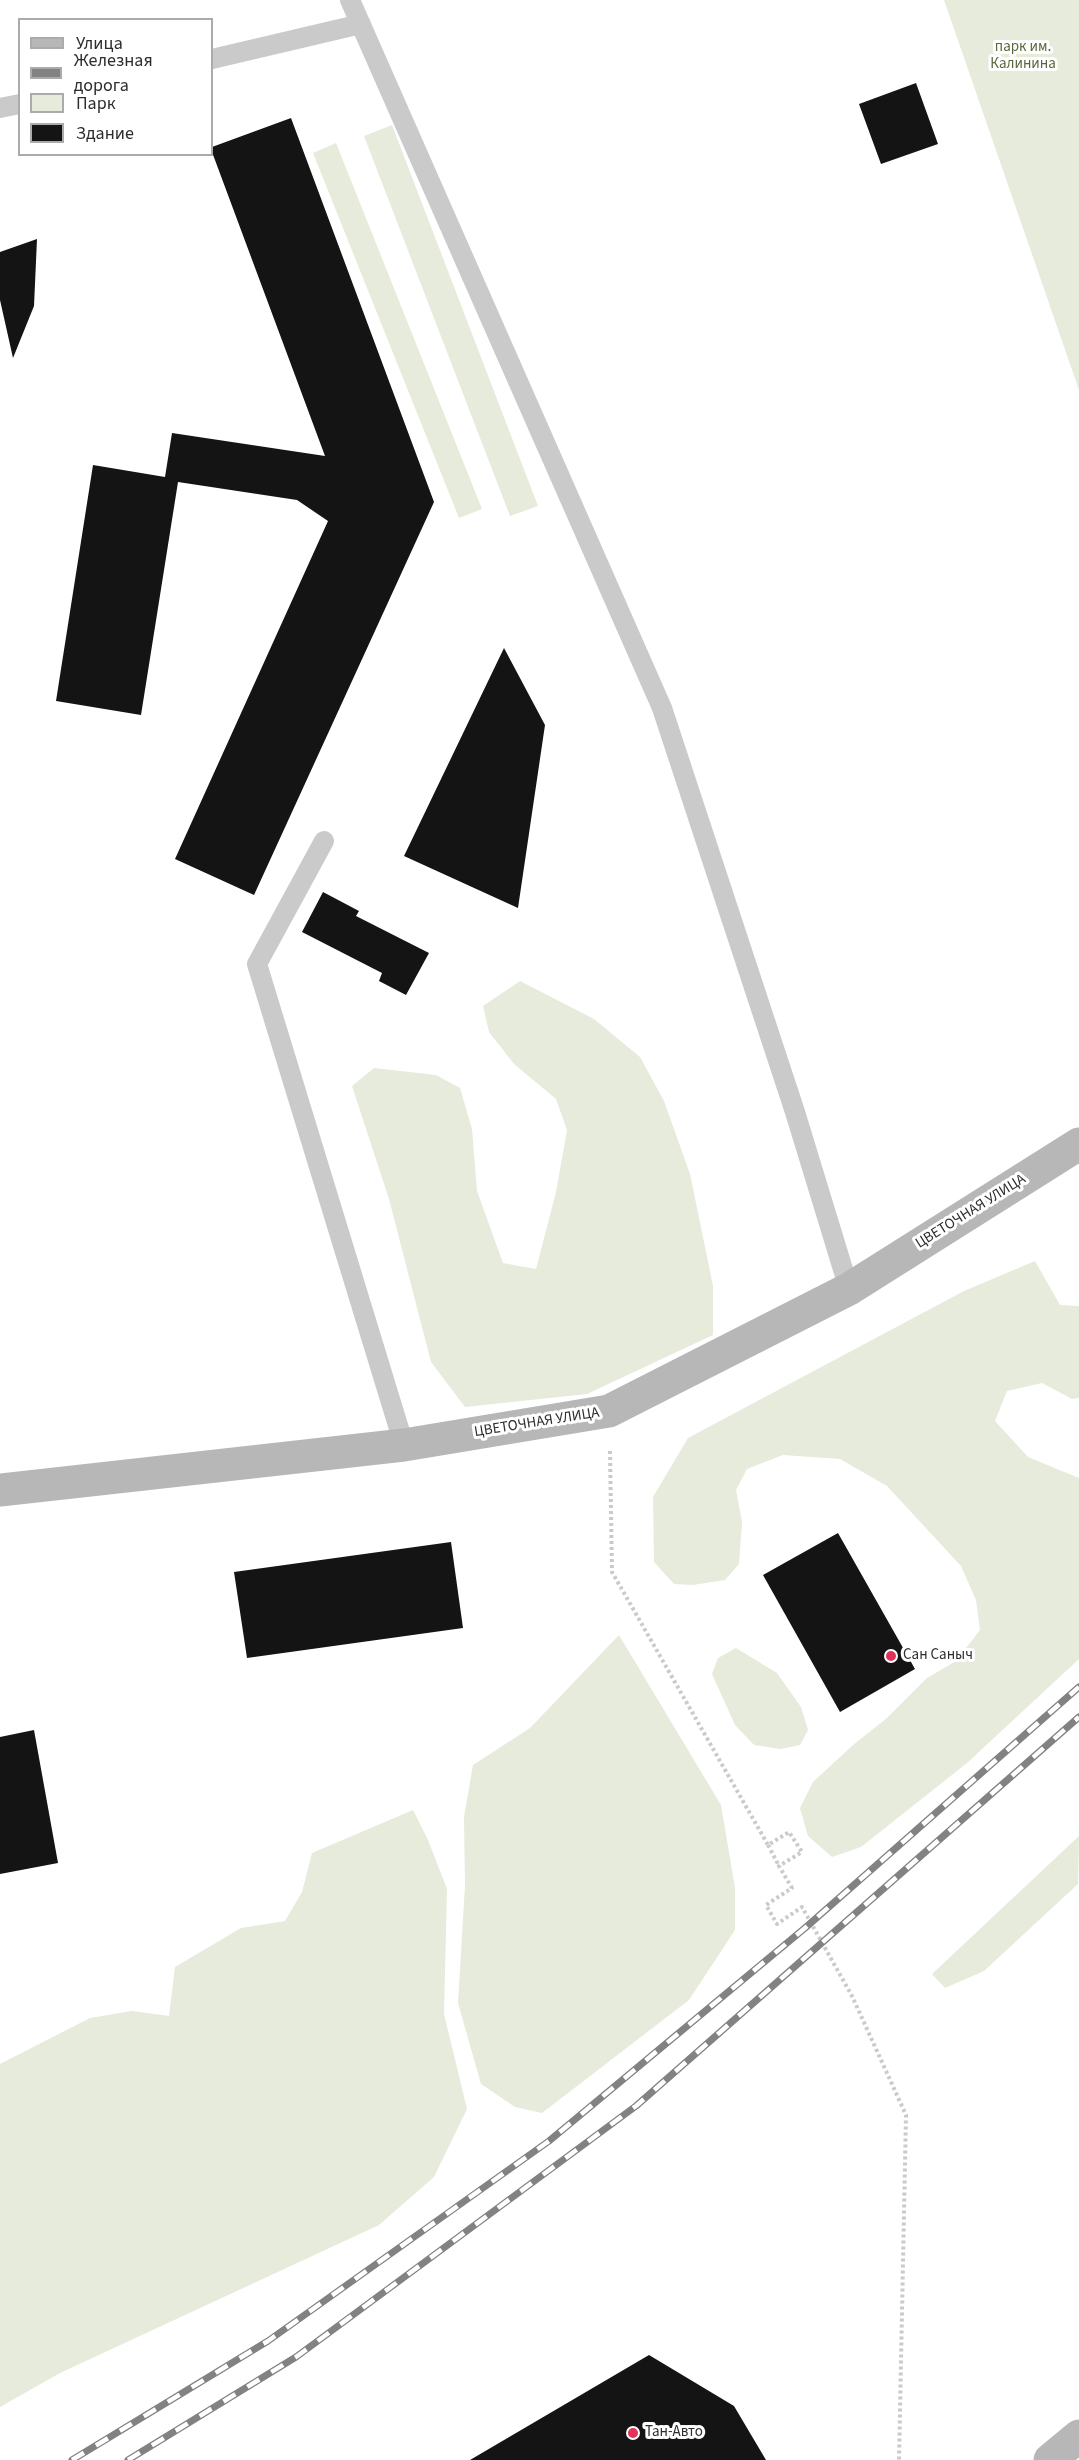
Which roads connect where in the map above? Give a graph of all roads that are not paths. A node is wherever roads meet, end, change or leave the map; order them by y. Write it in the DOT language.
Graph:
graph roads {
  1 [pos="350,0"];
  2 [pos="361,24"];
  3 [pos="213,58"];
  4 [pos="18,104"];
  5 [pos="0,108"];
  6 [pos="324,841"];
  7 [pos="1079,1144"];
  8 [pos="849,1289"];
  9 [pos="404,1445"];
  10 [pos="0,1490"];
  11 [pos="1079,2436"];
  12 [pos="1050,2460"];
  1 -- 2 [label="lane"];
  2 -- 3 [label="lane"];
  2 -- 8 [label="lane"];
  4 -- 5 [label="lane"];
  6 -- 9 [label="lane"];
  7 -- 8 [label="street, ЦВЕТОЧНАЯ УЛИЦА"];
  8 -- 9 [label="street, ЦВЕТОЧНАЯ УЛИЦА"];
  9 -- 10 [label="street, ЦВЕТОЧНАЯ УЛИЦА"];
  11 -- 12 [label="street"];
}
